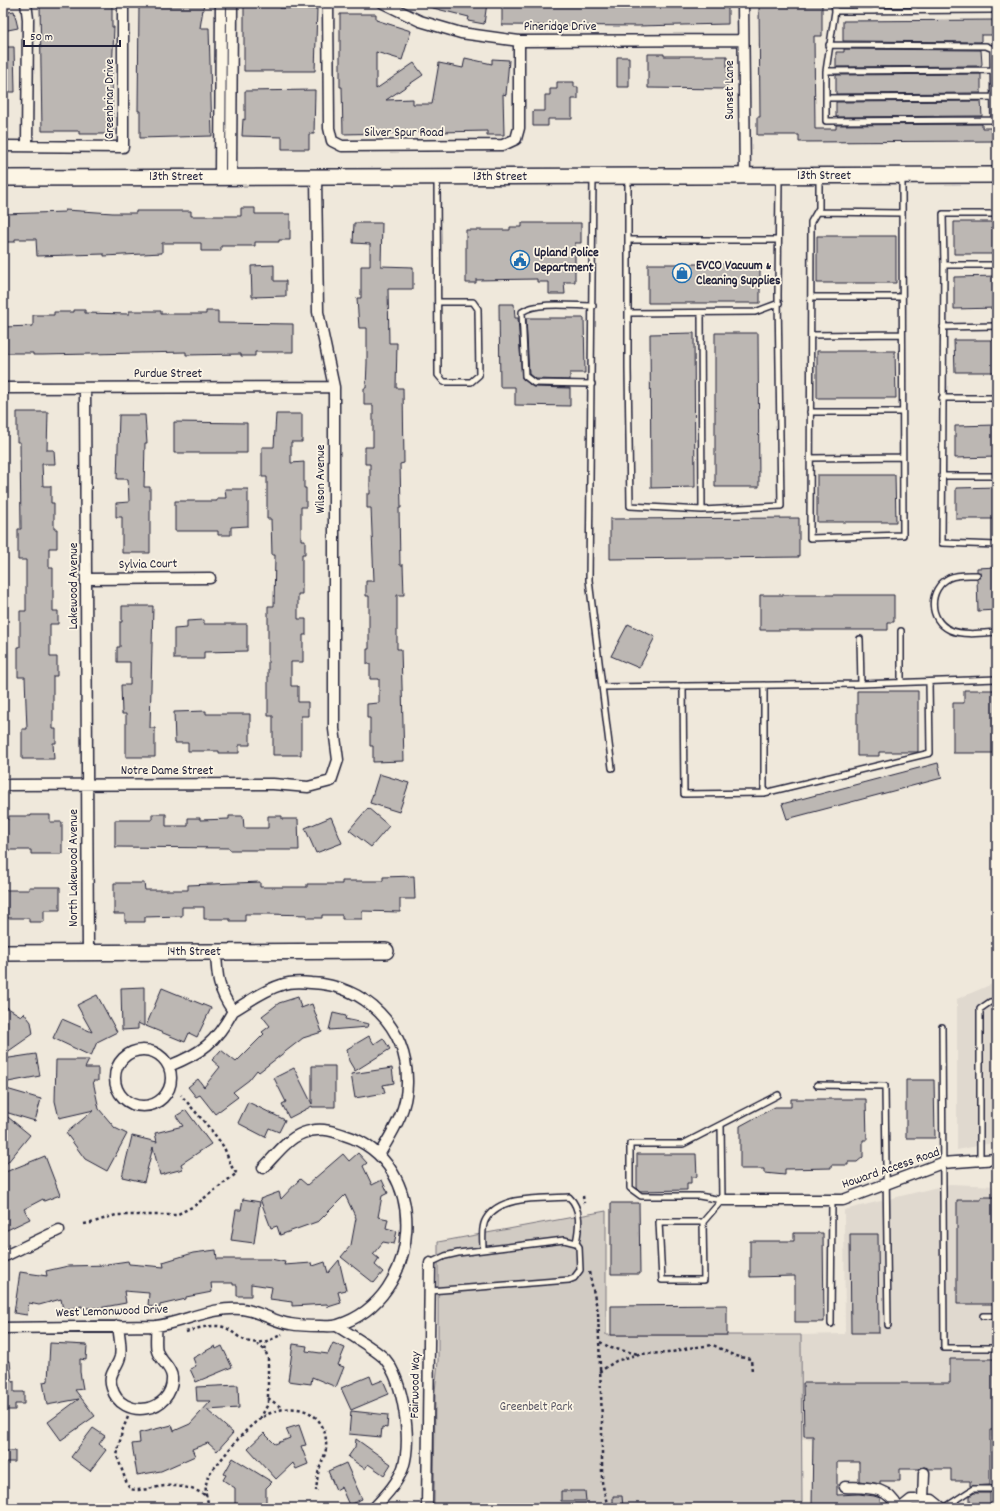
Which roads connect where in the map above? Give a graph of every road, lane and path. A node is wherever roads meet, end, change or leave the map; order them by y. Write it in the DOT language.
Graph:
graph roads {
  1 [pos="26,3"];
  2 [pos="123,3"];
  3 [pos="221,3"];
  4 [pos="232,3"];
  5 [pos="328,3"];
  6 [pos="383,3"];
  7 [pos="743,3"];
  8 [pos="834,3"];
  9 [pos="875,3"];
  10 [pos="914,3"];
  11 [pos="954,3"];
  12 [pos="991,3"];
  13 [pos="914,10"];
  14 [pos="954,10"];
  15 [pos="834,11"];
  16 [pos="875,11"];
  17 [pos="220,36"];
  18 [pos="232,36"];
  19 [pos="519,40"];
  20 [pos="743,40"];
  21 [pos="829,45"];
  22 [pos="995,49"];
  23 [pos="220,66"];
  24 [pos="232,66"];
  25 [pos="994,70"];
  26 [pos="826,72"];
  27 [pos="220,97"];
  28 [pos="232,97"];
  29 [pos="994,97"];
  30 [pos="826,98"];
  31 [pos="232,126"];
  32 [pos="220,127"];
  33 [pos="3,146"];
  34 [pos="28,146"];
  35 [pos="997,175"];
  36 [pos="819,176"];
  37 [pos="902,176"];
  38 [pos="226,177"];
  39 [pos="437,177"];
  40 [pos="593,177"];
  41 [pos="628,177"];
  42 [pos="744,177"];
  43 [pos="779,177"];
  44 [pos="3,178"];
  45 [pos="316,178"];
  46 [pos="817,212"];
  47 [pos="902,213"];
  48 [pos="997,214"];
  49 [pos="628,240"];
  50 [pos="778,240"];
  51 [pos="944,265"];
  52 [pos="997,265"];
  53 [pos="811,297"];
  54 [pos="902,297"];
  55 [pos="438,302"];
  56 [pos="779,303"];
  57 [pos="593,306"];
  58 [pos="628,313"];
  59 [pos="701,313"];
  60 [pos="997,326"];
  61 [pos="943,327"];
  62 [pos="902,334"];
  63 [pos="811,335"];
  64 [pos="592,384"];
  65 [pos="334,387"];
  66 [pos="3,388"];
  67 [pos="85,388"];
  68 [pos="942,398"];
  69 [pos="997,398"];
  70 [pos="810,412"];
  71 [pos="902,412"];
  72 [pos="902,457"];
  73 [pos="810,458"];
  74 [pos="942,476"];
  75 [pos="997,476"];
  76 [pos="702,510"];
  77 [pos="997,545"];
  78 [pos="977,575"];
  79 [pos="210,578"];
  80 [pos="87,579"];
  81 [pos="901,631"];
  82 [pos="997,632"];
  83 [pos="860,639"];
  84 [pos="997,679"];
  85 [pos="901,682"];
  86 [pos="928,682"];
  87 [pos="861,684"];
  88 [pos="764,685"];
  89 [pos="683,686"];
  90 [pos="602,687"];
  91 [pos="612,768"];
  92 [pos="331,781"];
  93 [pos="3,785"];
  94 [pos="88,785"];
  95 [pos="764,793"];
  96 [pos="386,951"];
  97 [pos="88,952"];
  98 [pos="216,952"];
  99 [pos="3,953"];
  100 [pos="997,1001"];
  101 [pos="233,1011"];
  102 [pos="942,1027"];
  103 [pos="169,1066"];
  104 [pos="817,1085"];
  105 [pos="181,1095"];
  106 [pos="778,1095"];
  107 [pos="721,1125"];
  108 [pos="379,1155"];
  109 [pos="997,1159"];
  110 [pos="980,1160"];
  111 [pos="942,1163"];
  112 [pos="262,1168"];
  113 [pos="886,1183"];
  114 [pos="583,1196"];
  115 [pos="722,1200"];
  116 [pos="832,1200"];
  117 [pos="584,1209"];
  118 [pos="702,1222"];
  119 [pos="84,1224"];
  120 [pos="59,1230"];
  121 [pos="576,1243"];
  122 [pos="483,1250"];
  123 [pos="3,1257"];
  124 [pos="430,1263"];
  125 [pos="588,1267"];
  126 [pos="3,1289"];
  127 [pos="430,1291"];
  128 [pos="982,1316"];
  129 [pos="997,1316"];
  130 [pos="4,1323"];
  131 [pos="831,1324"];
  132 [pos="888,1325"];
  133 [pos="118,1326"];
  134 [pos="156,1326"];
  135 [pos="337,1326"];
  136 [pos="186,1332"];
  137 [pos="283,1333"];
  138 [pos="267,1341"];
  139 [pos="600,1342"];
  140 [pos="256,1343"];
  141 [pos="997,1348"];
  142 [pos="265,1350"];
  143 [pos="639,1354"];
  144 [pos="600,1372"];
  145 [pos="752,1372"];
  146 [pos="268,1398"];
  147 [pos="282,1409"];
  148 [pos="129,1416"];
  149 [pos="259,1419"];
  150 [pos="924,1473"];
  151 [pos="845,1487"];
  152 [pos="997,1489"];
  153 [pos="316,1491"];
  154 [pos="205,1495"];
  155 [pos="923,1500"];
  156 [pos="210,1508"];
  157 [pos="374,1508"];
  158 [pos="427,1508"];
  159 [pos="608,1508"];
  160 [pos="899,1508"];
  161 [pos="943,1508"];
  1 -- 34 [label="street"];
  2 -- 34 [label="street, Greenbriar Drive"];
  3 -- 17 [label="street"];
  4 -- 18 [label="street"];
  5 -- 19 [label="street, Silver Spur Road"];
  6 -- 19 [label="street, Pineridge Drive"];
  7 -- 20 [label="street, Sunset Lane"];
  8 -- 15 [label="lane"];
  9 -- 16 [label="lane"];
  10 -- 13 [label="lane"];
  11 -- 14 [label="lane"];
  12 -- 14 [label="lane"];
  13 -- 14 [label="lane"];
  13 -- 16 [label="lane"];
  15 -- 16 [label="lane"];
  15 -- 21 [label="lane"];
  17 -- 18 [label="street"];
  17 -- 23 [label="street"];
  18 -- 24 [label="street"];
  19 -- 20 [label="street, Pineridge Drive"];
  20 -- 42 [label="street, Sunset Lane"];
  21 -- 22 [label="lane"];
  21 -- 26 [label="lane"];
  22 -- 25 [label="lane"];
  23 -- 24 [label="street"];
  23 -- 27 [label="street"];
  24 -- 28 [label="street"];
  25 -- 26 [label="lane"];
  25 -- 29 [label="lane"];
  26 -- 30 [label="lane"];
  27 -- 28 [label="street"];
  27 -- 32 [label="street"];
  28 -- 31 [label="street"];
  29 -- 30 [label="lane"];
  29 -- 30 [label="lane"];
  31 -- 32 [label="street"];
  31 -- 38 [label="street"];
  32 -- 38 [label="street"];
  33 -- 34 [label="street"];
  35 -- 37 [label="street, 13th Street"];
  36 -- 37 [label="street, 13th Street"];
  36 -- 43 [label="street, 13th Street"];
  36 -- 46 [label="lane"];
  37 -- 47 [label="lane"];
  38 -- 44 [label="street, 13th Street"];
  38 -- 45 [label="street, 13th Street"];
  39 -- 40 [label="street, 13th Street"];
  39 -- 45 [label="street, 13th Street"];
  39 -- 55 [label="lane"];
  40 -- 41 [label="street, 13th Street"];
  40 -- 57 [label="lane"];
  41 -- 42 [label="street, 13th Street"];
  41 -- 49 [label="lane"];
  42 -- 43 [label="street, 13th Street"];
  43 -- 50 [label="lane"];
  45 -- 65 [label="street, Wilson Avenue"];
  46 -- 47 [label="lane"];
  46 -- 53 [label="lane"];
  47 -- 54 [label="lane"];
  48 -- 51 [label="lane"];
  49 -- 50 [label="lane"];
  49 -- 58 [label="lane"];
  50 -- 56 [label="lane"];
  51 -- 52 [label="lane"];
  51 -- 61 [label="lane"];
  53 -- 54 [label="lane"];
  53 -- 63 [label="lane"];
  54 -- 62 [label="lane"];
  55 -- 55 [label="lane"];
  56 -- 59 [label="lane"];
  56 -- 76 [label="lane"];
  57 -- 64 [label="lane"];
  57 -- 64 [label="lane"];
  58 -- 59 [label="lane"];
  58 -- 76 [label="lane"];
  59 -- 76 [label="lane"];
  60 -- 61 [label="lane"];
  61 -- 68 [label="lane"];
  62 -- 63 [label="lane"];
  62 -- 71 [label="lane"];
  63 -- 70 [label="lane"];
  64 -- 90 [label="lane"];
  65 -- 67 [label="street, Purdue Street"];
  65 -- 92 [label="street, Wilson Avenue"];
  66 -- 67 [label="street, Purdue Street"];
  67 -- 80 [label="street, Lakewood Avenue"];
  68 -- 69 [label="lane"];
  68 -- 74 [label="lane"];
  70 -- 71 [label="lane"];
  70 -- 73 [label="lane"];
  71 -- 72 [label="lane"];
  72 -- 73 [label="lane"];
  72 -- 73 [label="lane"];
  74 -- 75 [label="lane"];
  74 -- 77 [label="lane"];
  78 -- 82 [label="lane"];
  79 -- 80 [label="street, Sylvia Court"];
  80 -- 94 [label="street, Lakewood Avenue"];
  81 -- 85 [label="lane"];
  83 -- 87 [label="lane"];
  84 -- 86 [label="lane"];
  85 -- 86 [label="lane"];
  85 -- 87 [label="lane"];
  86 -- 95 [label="lane"];
  87 -- 88 [label="lane"];
  88 -- 89 [label="lane"];
  88 -- 95 [label="lane"];
  89 -- 90 [label="lane"];
  89 -- 95 [label="lane"];
  90 -- 91 [label="lane"];
  92 -- 94 [label="street, Notre Dame Street"];
  93 -- 94 [label="street, Notre Dame Street"];
  94 -- 97 [label="street, North Lakewood Avenue"];
  96 -- 98 [label="street, 14th Street"];
  97 -- 98 [label="street, 14th Street"];
  97 -- 99 [label="street, 14th Street"];
  98 -- 101 [label="street"];
  100 -- 110 [label="lane"];
  101 -- 103 [label="street"];
  101 -- 108 [label="street"];
  102 -- 111 [label="lane"];
  103 -- 103 [label="street"];
  104 -- 113 [label="lane"];
  105 -- 119 [label="path"];
  106 -- 107 [label="lane"];
  107 -- 115 [label="lane"];
  107 -- 115 [label="lane"];
  108 -- 112 [label="street"];
  108 -- 135 [label="street, West Lemonwood Drive"];
  109 -- 110 [label="street, Howard Access Road"];
  110 -- 111 [label="street, Howard Access Road"];
  111 -- 113 [label="street, Howard Access Road"];
  111 -- 141 [label="lane"];
  113 -- 116 [label="street, Howard Access Road"];
  113 -- 132 [label="lane"];
  114 -- 117 [label="path"];
  115 -- 116 [label="street, Howard Access Road"];
  115 -- 118 [label="lane"];
  116 -- 131 [label="lane"];
  118 -- 118 [label="lane"];
  120 -- 123 [label="street"];
  121 -- 122 [label="lane"];
  121 -- 122 [label="lane"];
  121 -- 127 [label="lane"];
  122 -- 124 [label="lane"];
  124 -- 127 [label="street, Fairwood Way"];
  125 -- 139 [label="path"];
  126 -- 130 [label="path"];
  127 -- 158 [label="street, Fairwood Way"];
  128 -- 129 [label="lane"];
  130 -- 133 [label="street, West Lemonwood Drive"];
  133 -- 134 [label="street, West Lemonwood Drive"];
  133 -- 134 [label="street"];
  134 -- 135 [label="street, West Lemonwood Drive"];
  135 -- 157 [label="street"];
  136 -- 140 [label="path"];
  137 -- 138 [label="path"];
  138 -- 140 [label="path"];
  138 -- 142 [label="path"];
  139 -- 143 [label="path"];
  139 -- 144 [label="path"];
  140 -- 142 [label="path"];
  142 -- 146 [label="path"];
  143 -- 144 [label="path"];
  143 -- 145 [label="path"];
  144 -- 159 [label="path"];
  146 -- 147 [label="path"];
  146 -- 149 [label="path"];
  147 -- 149 [label="path"];
  147 -- 153 [label="path"];
  148 -- 154 [label="path"];
  149 -- 154 [label="path"];
  150 -- 155 [label="street"];
  151 -- 160 [label="street"];
  152 -- 161 [label="lane"];
  154 -- 156 [label="path"];
  155 -- 160 [label="street"];
  155 -- 161 [label="street"];
}
